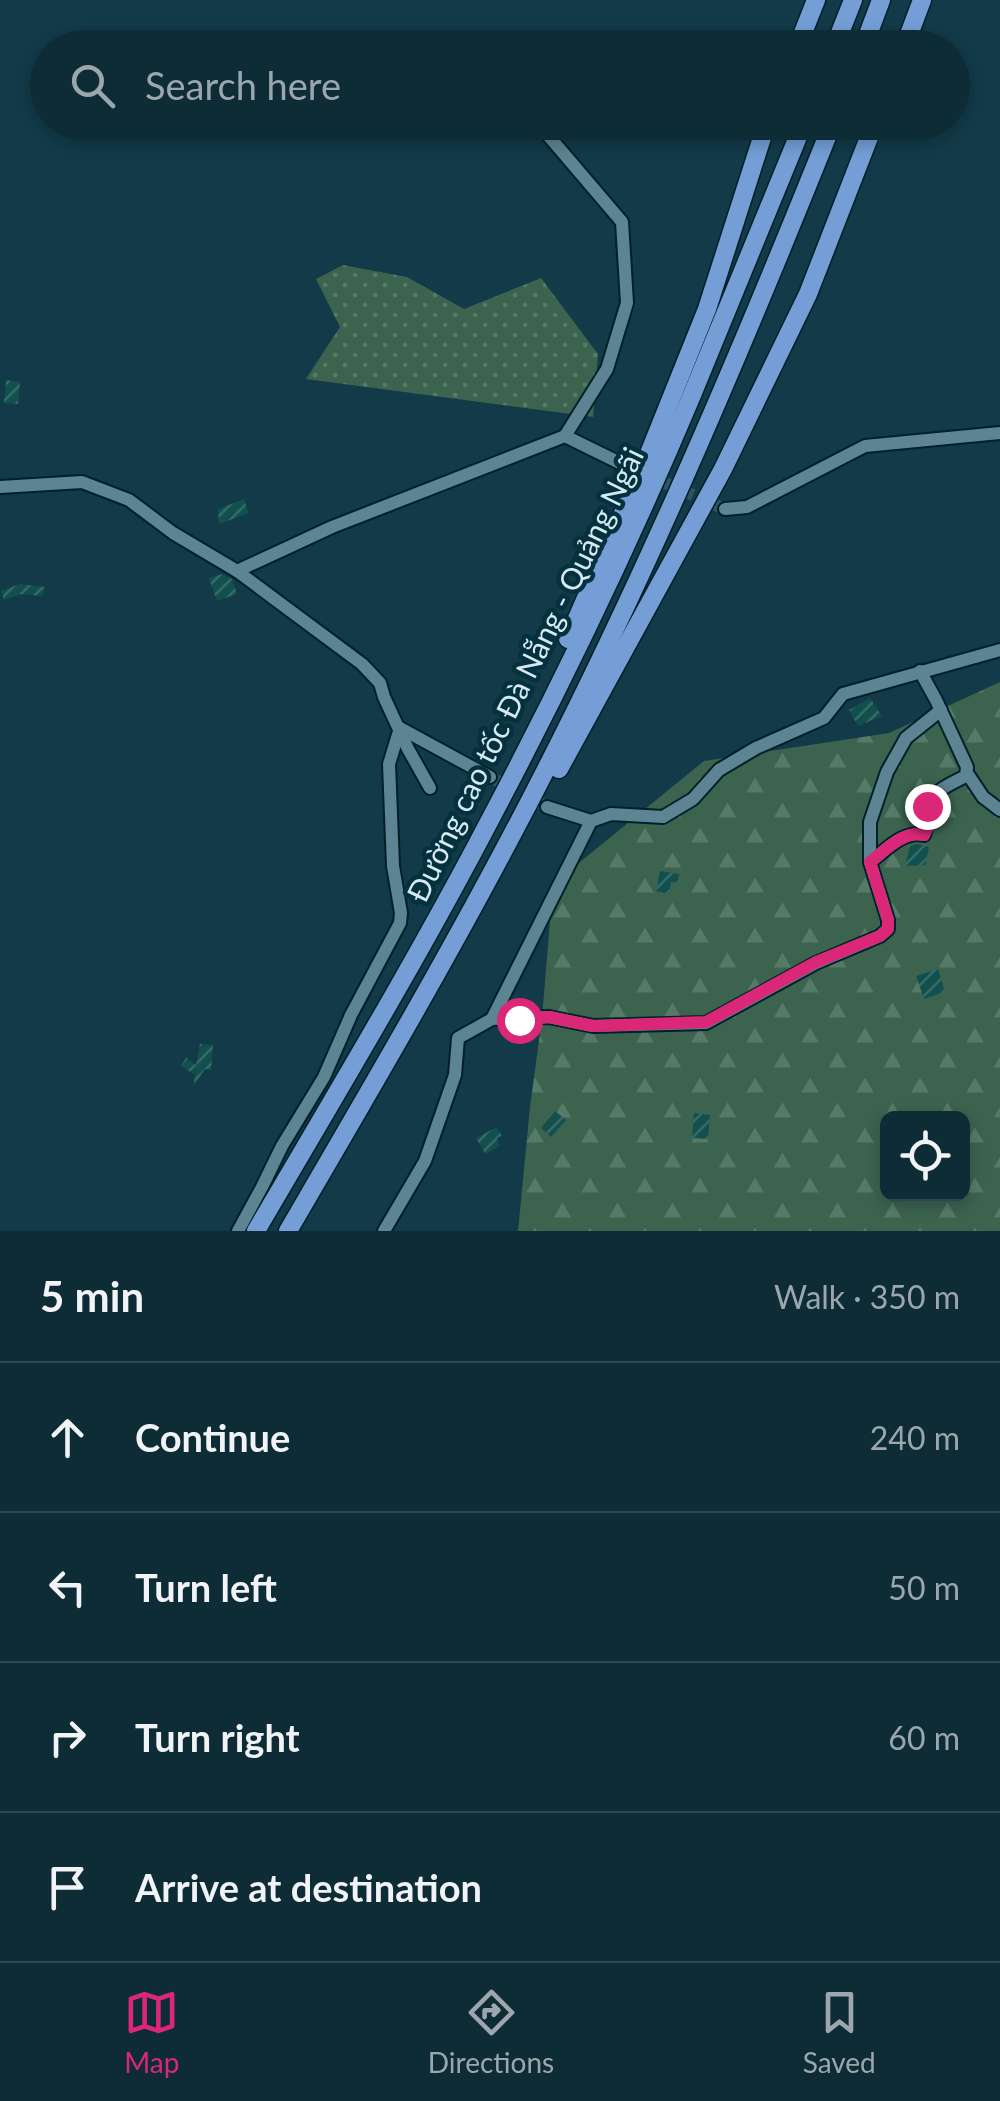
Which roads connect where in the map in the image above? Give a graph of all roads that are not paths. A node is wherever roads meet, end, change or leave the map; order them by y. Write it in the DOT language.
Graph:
graph roads {
  1 [pos="816,0"];
  2 [pos="853,0"];
  3 [pos="882,0"];
  4 [pos="922,0"];
  5 [pos="804,30"];
  6 [pos="841,30"];
  7 [pos="870,30"];
  8 [pos="911,30"];
  9 [pos="552,140"];
  10 [pos="761,140"];
  11 [pos="797,140"];
  12 [pos="825,140"];
  13 [pos="867,140"];
  14 [pos="1000,433"];
  15 [pos="565,436"];
  16 [pos="626,466"];
  17 [pos="0,487"];
  18 [pos="725,509"];
  19 [pos="237,571"];
  20 [pos="1000,650"];
  21 [pos="920,671"];
  22 [pos="941,710"];
  23 [pos="400,728"];
  24 [pos="967,773"];
  25 [pos="490,778"];
  26 [pos="430,788"];
  27 [pos="548,807"];
  28 [pos="1000,810"];
  29 [pos="492,817"];
  30 [pos="592,821"];
  31 [pos="870,862"];
  32 [pos="427,993"];
  33 [pos="492,1019"];
  34 [pos="238,1231"];
  35 [pos="256,1231"];
  36 [pos="288,1231"];
  37 [pos="384,1231"];
  1 -- 5 [label="highway"];
  2 -- 6 [label="highway"];
  3 -- 7 [label="highway"];
  4 -- 8 [label="highway"];
  9 -- 15 [label="street"];
  10 -- 29 [label="highway"];
  11 -- 29 [label="highway, Đường cao tốc Đà Nẵng - Quảng Ngãi"];
  12 -- 32 [label="highway, Đường cao tốc Đà Nẵng - Quảng Ngãi"];
  13 -- 32 [label="highway"];
  14 -- 18 [label="street"];
  15 -- 16 [label="street"];
  15 -- 19 [label="street"];
  17 -- 19 [label="street"];
  19 -- 23 [label="street"];
  20 -- 21 [label="street"];
  21 -- 22 [label="street"];
  21 -- 30 [label="street"];
  22 -- 24 [label="street"];
  22 -- 31 [label="street"];
  23 -- 25 [label="street"];
  23 -- 26 [label="street"];
  23 -- 34 [label="street"];
  24 -- 28 [label="street"];
  24 -- 31 [label="street"];
  27 -- 30 [label="street"];
  29 -- 35 [label="highway, Đường cao tốc Đà Nẵng - Quảng Ngãi"];
  30 -- 33 [label="street"];
  31 -- 33 [label="street"];
  32 -- 36 [label="highway, Đường cao tốc Đà Nẵng - Quảng Ngãi"];
  33 -- 37 [label="street"];
}
